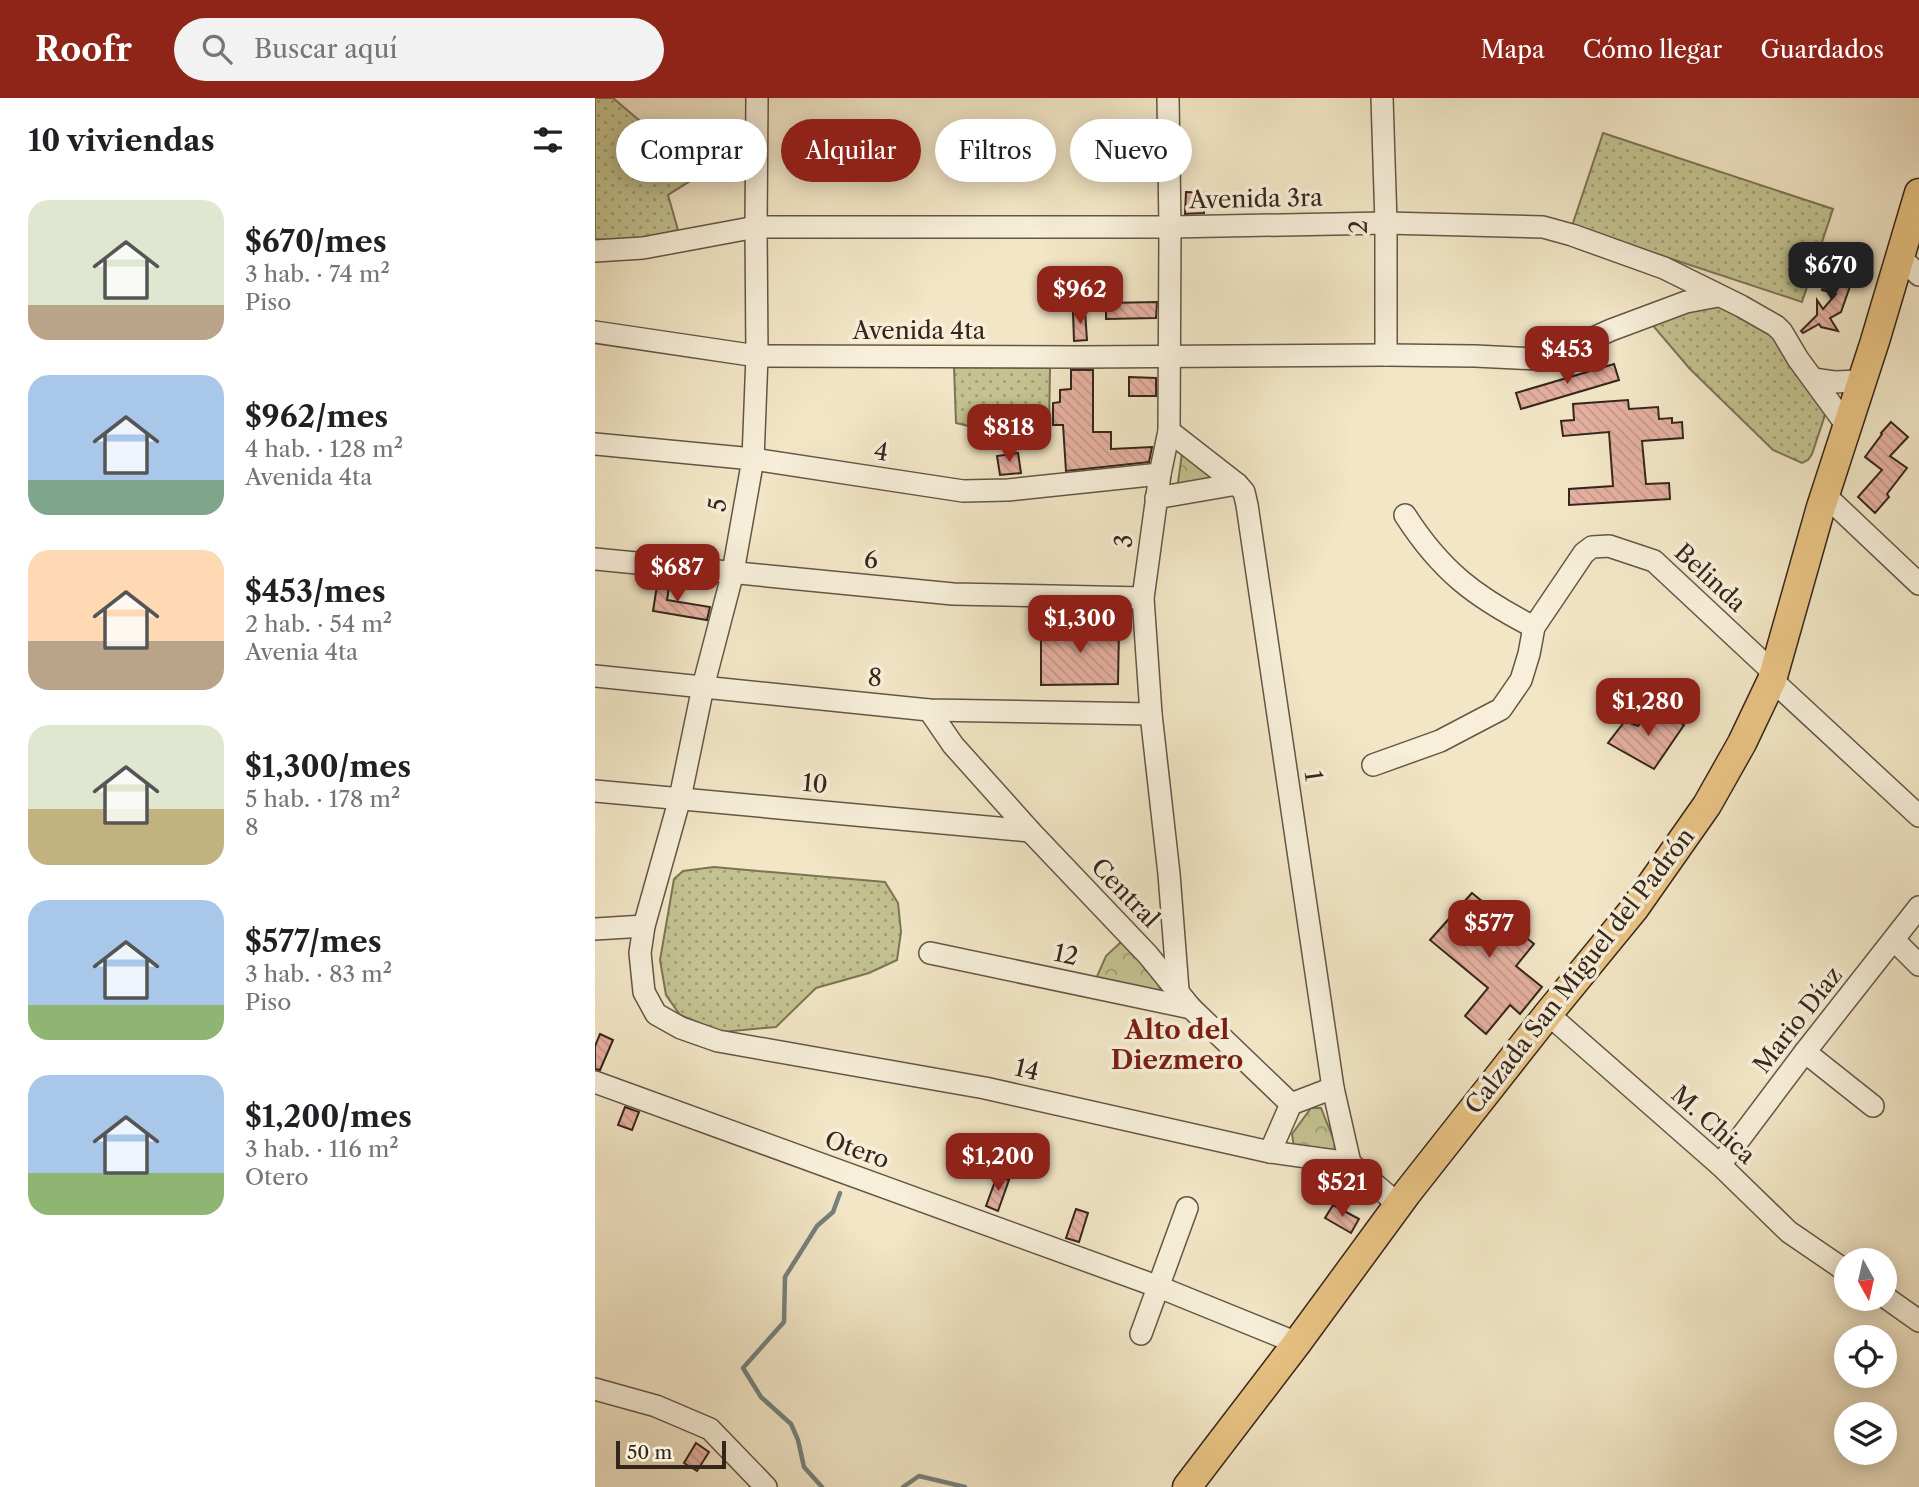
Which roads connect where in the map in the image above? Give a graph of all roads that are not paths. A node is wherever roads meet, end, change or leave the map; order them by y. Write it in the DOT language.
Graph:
graph roads {
  1 [pos="757,98"];
  2 [pos="1168,98"];
  3 [pos="1382,98"];
  4 [pos="1919,194"];
  5 [pos="1385,223"];
  6 [pos="756,227"];
  7 [pos="1170,227"];
  8 [pos="595,251"];
  9 [pos="1909,266"];
  10 [pos="1719,296"];
  11 [pos="595,332"];
  12 [pos="1386,355"];
  13 [pos="757,356"];
  14 [pos="1169,357"];
  15 [pos="1813,379"];
  16 [pos="1861,381"];
  17 [pos="1847,426"];
  18 [pos="1168,430"];
  19 [pos="595,444"];
  20 [pos="753,459"];
  21 [pos="1160,474"];
  22 [pos="1237,484"];
  23 [pos="1825,495"];
  24 [pos="1156,498"];
  25 [pos="1405,515"];
  26 [pos="595,559"];
  27 [pos="733,572"];
  28 [pos="1919,584"];
  29 [pos="1143,598"];
  30 [pos="1534,627"];
  31 [pos="595,676"];
  32 [pos="1772,677"];
  33 [pos="703,687"];
  34 [pos="929,710"];
  35 [pos="1151,714"];
  36 [pos="1373,765"];
  37 [pos="595,791"];
  38 [pos="680,798"];
  39 [pos="1919,816"];
  40 [pos="1030,831"];
  41 [pos="1919,907"];
  42 [pos="644,926"];
  43 [pos="595,929"];
  44 [pos="1894,940"];
  45 [pos="930,953"];
  46 [pos="1919,965"];
  47 [pos="1178,990"];
  48 [pos="644,992"];
  49 [pos="1191,1008"];
  50 [pos="1548,1014"];
  51 [pos="1805,1052"];
  52 [pos="595,1082"];
  53 [pos="1333,1088"];
  54 [pos="1291,1104"];
  55 [pos="1873,1106"];
  56 [pos="1270,1152"];
  57 [pos="1350,1163"];
  58 [pos="1720,1165"];
  59 [pos="1399,1205"];
  60 [pos="1187,1208"];
  61 [pos="1834,1263"];
  62 [pos="1159,1287"];
  63 [pos="1897,1305"];
  64 [pos="1919,1321"];
  65 [pos="1140,1335"];
  66 [pos="1297,1343"];
  67 [pos="595,1389"];
  68 [pos="766,1487"];
  69 [pos="1187,1487"];
  1 -- 6 [label="street, 5"];
  2 -- 7 [label="street, 3"];
  3 -- 5 [label="street, 2"];
  4 -- 9 [label="main road, Calzada San Miguel del Padrón"];
  5 -- 7 [label="street, Avenida 3ra"];
  5 -- 10 [label="street, Avenida 3ra"];
  5 -- 12 [label="street, 2"];
  6 -- 7 [label="street, Avenida 3ra"];
  6 -- 8 [label="street, Avenida 3ra"];
  6 -- 13 [label="street, 5"];
  7 -- 14 [label="street, 3"];
  9 -- 16 [label="main road, Calzada San Miguel del Padrón"];
  10 -- 12 [label="street, Avenida 4ta"];
  10 -- 15 [label="street, Avenida 3ra"];
  11 -- 13 [label="street, Avenida 4ta"];
  12 -- 14 [label="street, Avenida 4ta"];
  13 -- 14 [label="street, Avenida 4ta"];
  13 -- 20 [label="street, 5"];
  14 -- 18 [label="street, 3"];
  15 -- 16 [label="street"];
  15 -- 17 [label="street, Avenida 3ra"];
  16 -- 17 [label="main road, Calzada San Miguel del Padrón"];
  17 -- 23 [label="main road, Calzada San Miguel del Padrón"];
  18 -- 21 [label="street, 3"];
  18 -- 22 [label="street"];
  19 -- 20 [label="street, 4"];
  20 -- 21 [label="street, 4"];
  20 -- 27 [label="street, 5"];
  21 -- 24 [label="street, 3"];
  22 -- 24 [label="street"];
  22 -- 53 [label="street, 1"];
  23 -- 28 [label="street"];
  23 -- 32 [label="main road, Calzada San Miguel del Padrón"];
  24 -- 29 [label="street, 3"];
  25 -- 30 [label="street"];
  26 -- 27 [label="street, 6"];
  27 -- 29 [label="street, 6"];
  27 -- 33 [label="street, 5"];
  29 -- 35 [label="street, 3"];
  30 -- 32 [label="street, Belinda"];
  30 -- 36 [label="street, Belinda"];
  31 -- 33 [label="street, 8"];
  32 -- 39 [label="street, Belinda"];
  32 -- 50 [label="main road, Calzada San Miguel del Padrón"];
  33 -- 34 [label="street, 8"];
  33 -- 38 [label="street, 5"];
  34 -- 35 [label="street, 8"];
  34 -- 40 [label="street, Central"];
  35 -- 47 [label="street, 3"];
  37 -- 38 [label="street, 10"];
  38 -- 40 [label="street, 10"];
  38 -- 42 [label="street, 5"];
  40 -- 47 [label="street, Central"];
  41 -- 44 [label="street, Mario Díaz"];
  42 -- 43 [label="street"];
  42 -- 48 [label="street, 5"];
  44 -- 46 [label="street"];
  44 -- 51 [label="street, Mario Díaz"];
  45 -- 49 [label="street, 12"];
  47 -- 49 [label="street, Central"];
  48 -- 56 [label="street, 14"];
  49 -- 54 [label="street, Central"];
  50 -- 58 [label="street, M. Chica"];
  50 -- 59 [label="main road, Calzada San Miguel del Padrón"];
  51 -- 55 [label="street"];
  51 -- 58 [label="street, Mario Díaz"];
  52 -- 62 [label="street, Otero"];
  53 -- 54 [label="street"];
  53 -- 57 [label="street, 1"];
  54 -- 56 [label="street"];
  56 -- 57 [label="street, 14"];
  57 -- 59 [label="street"];
  58 -- 61 [label="street, M. Chica"];
  59 -- 66 [label="main road, Calzada San Miguel del Padrón"];
  60 -- 62 [label="street"];
  62 -- 65 [label="street"];
  62 -- 66 [label="street, Otero"];
  63 -- 64 [label="street"];
  66 -- 69 [label="main road, Calzada San Miguel del Padrón"];
  67 -- 68 [label="street"];
}
